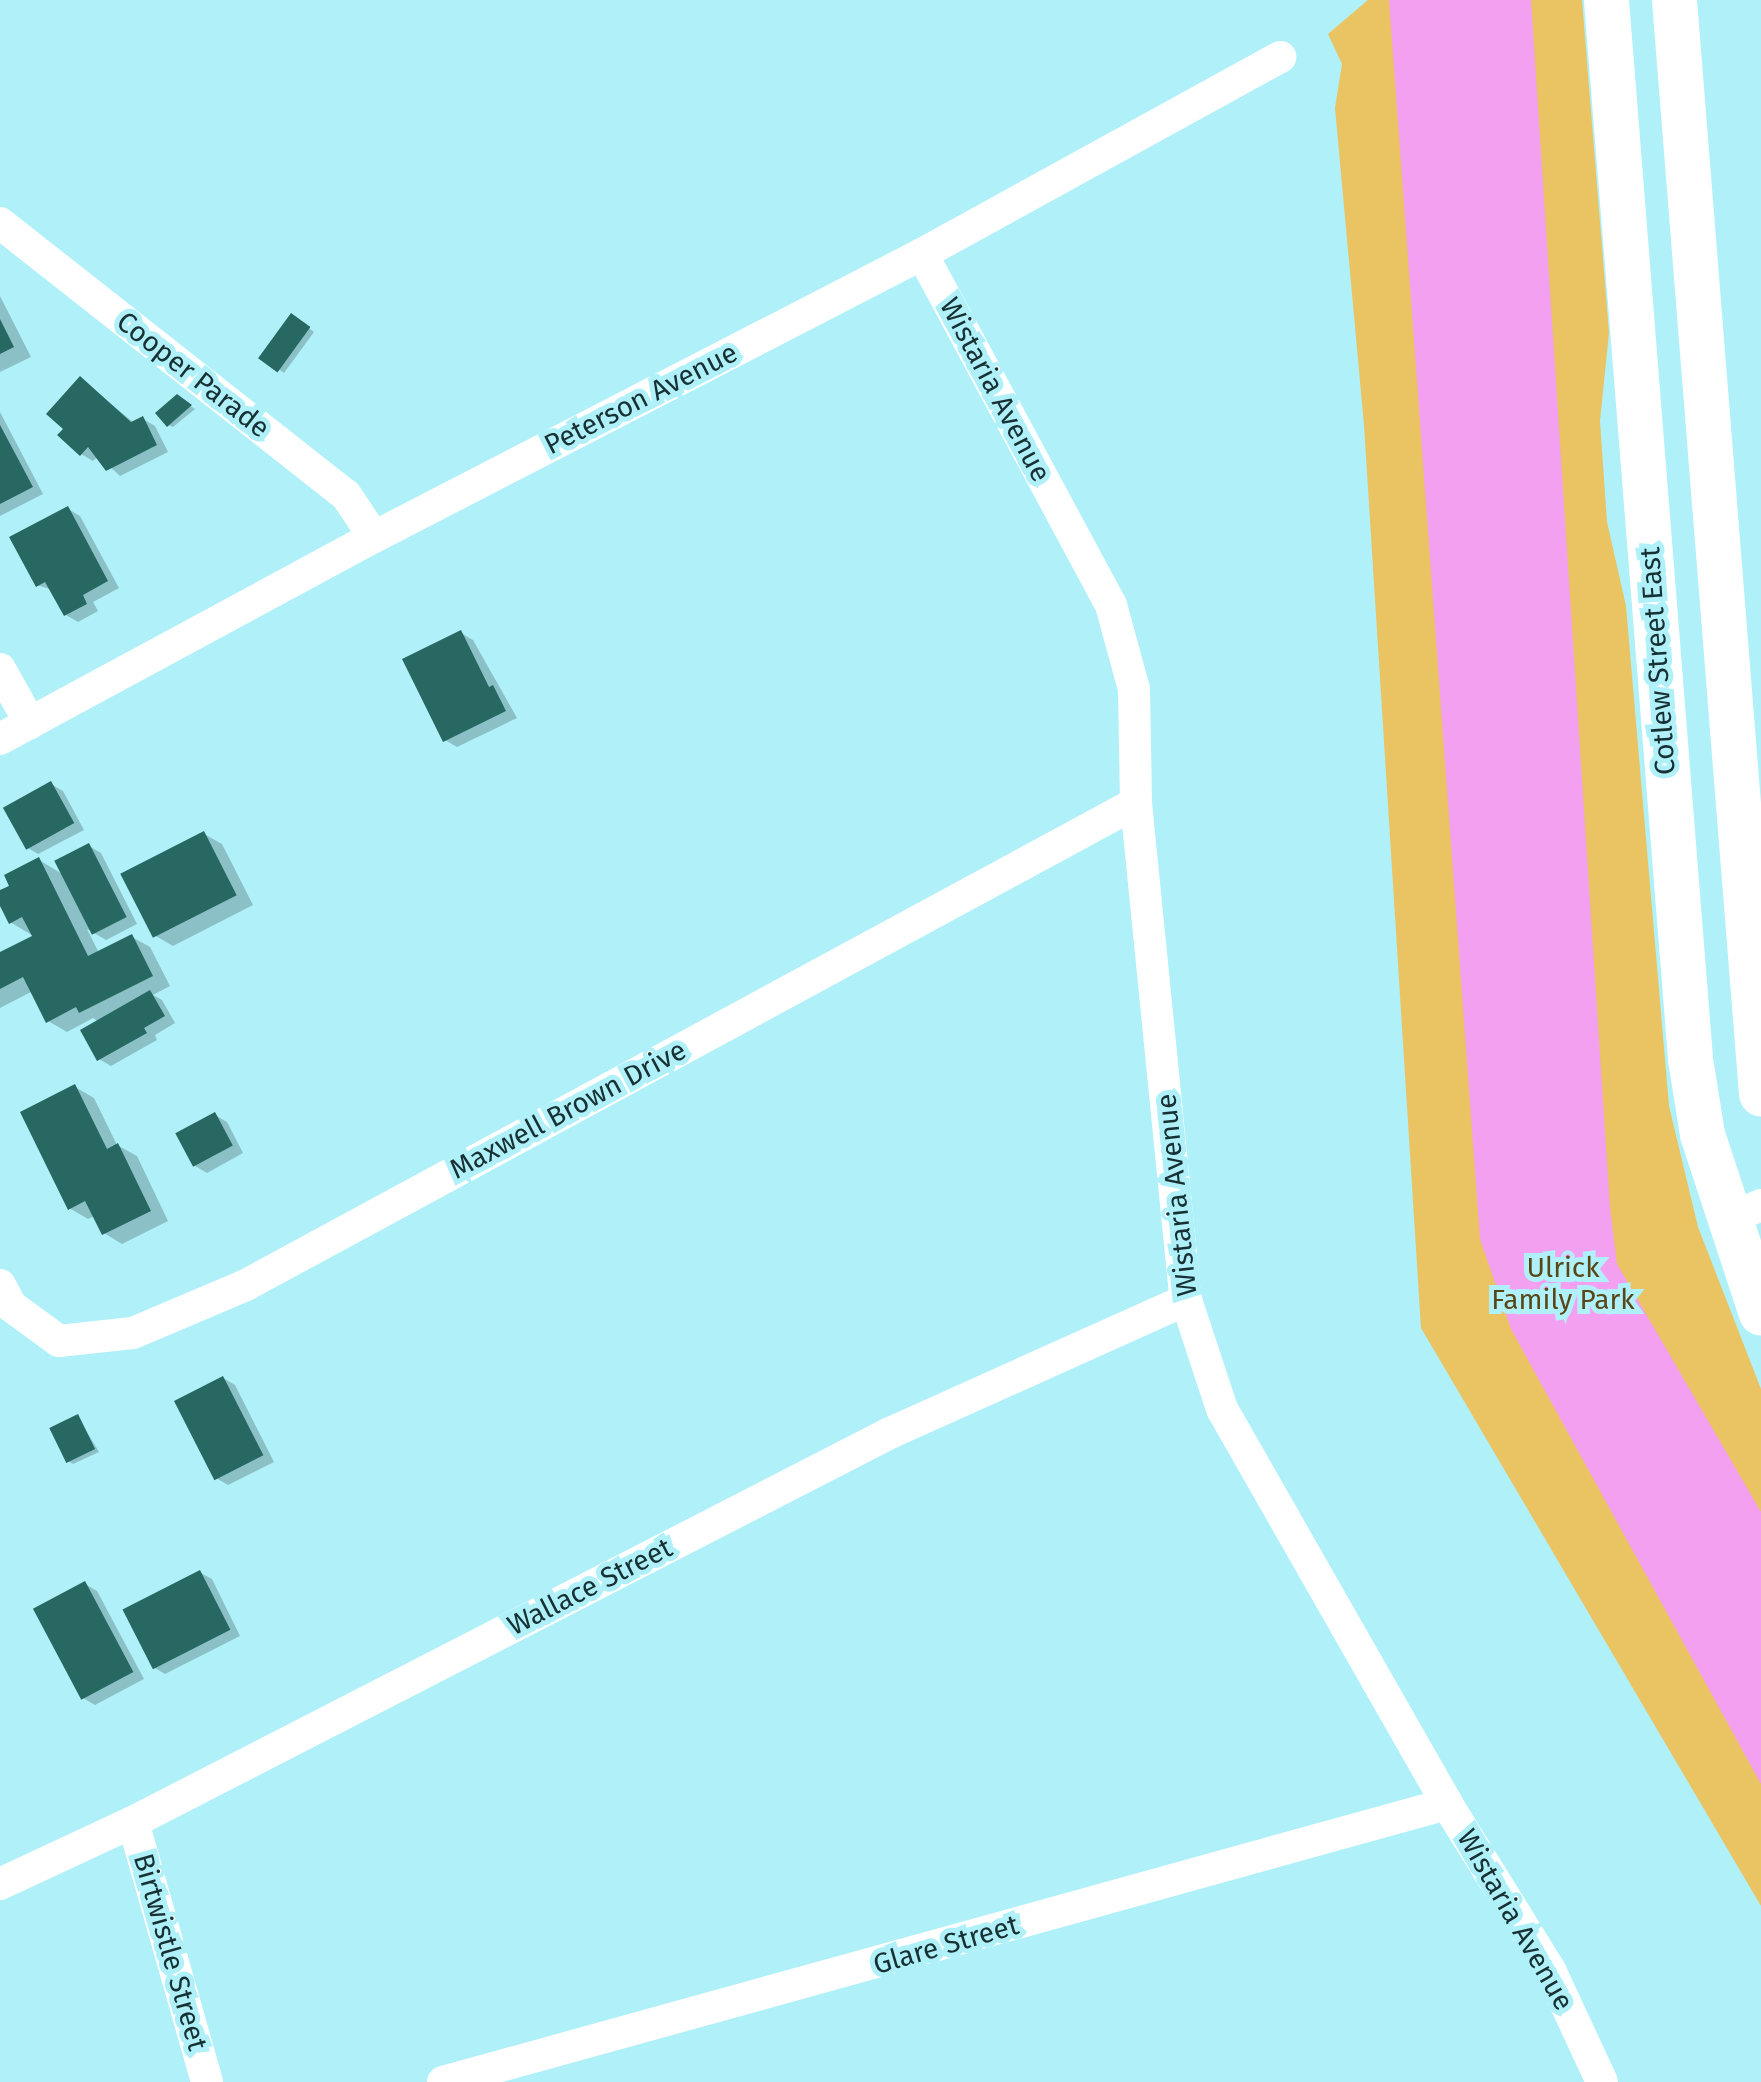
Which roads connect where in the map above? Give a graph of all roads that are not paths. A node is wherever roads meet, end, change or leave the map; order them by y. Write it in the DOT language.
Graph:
graph roads {
  1 [pos="1606,0"];
  2 [pos="1674,0"];
  3 [pos="1281,57"];
  4 [pos="0,223"];
  5 [pos="922,254"];
  6 [pos="374,538"];
  7 [pos="0,669"];
  8 [pos="30,724"];
  9 [pos="0,739"];
  10 [pos="1136,802"];
  11 [pos="1758,1040"];
  12 [pos="1761,1094"];
  13 [pos="1744,1212"];
  14 [pos="1751,1258"];
  15 [pos="0,1285"];
  16 [pos="1186,1300"];
  17 [pos="1761,1313"];
  18 [pos="1447,1804"];
  19 [pos="133,1822"];
  20 [pos="0,1884"];
  21 [pos="208,2082"];
  22 [pos="443,2082"];
  23 [pos="1602,2082"];
  1 -- 13 [label="main road, Cotlew Street East"];
  2 -- 11 [label="main road"];
  3 -- 5 [label="street, Peterson Avenue"];
  4 -- 6 [label="street, Cooper Parade"];
  5 -- 6 [label="street, Peterson Avenue"];
  5 -- 10 [label="street, Wistaria Avenue"];
  6 -- 8 [label="street, Peterson Avenue"];
  7 -- 8 [label="street"];
  8 -- 9 [label="street, Peterson Avenue"];
  10 -- 15 [label="street, Maxwell Brown Drive"];
  10 -- 16 [label="street, Wistaria Avenue"];
  11 -- 12 [label="main road"];
  13 -- 14 [label="main road, Cotlew Street East"];
  14 -- 17 [label="main road, Cotlew Street East"];
  16 -- 18 [label="street, Wistaria Avenue"];
  16 -- 19 [label="street, Wallace Street"];
  18 -- 22 [label="street, Glare Street"];
  18 -- 23 [label="street, Wistaria Avenue"];
  19 -- 20 [label="street, Wallace Street"];
  19 -- 21 [label="street, Birtwistle Street"];
}
